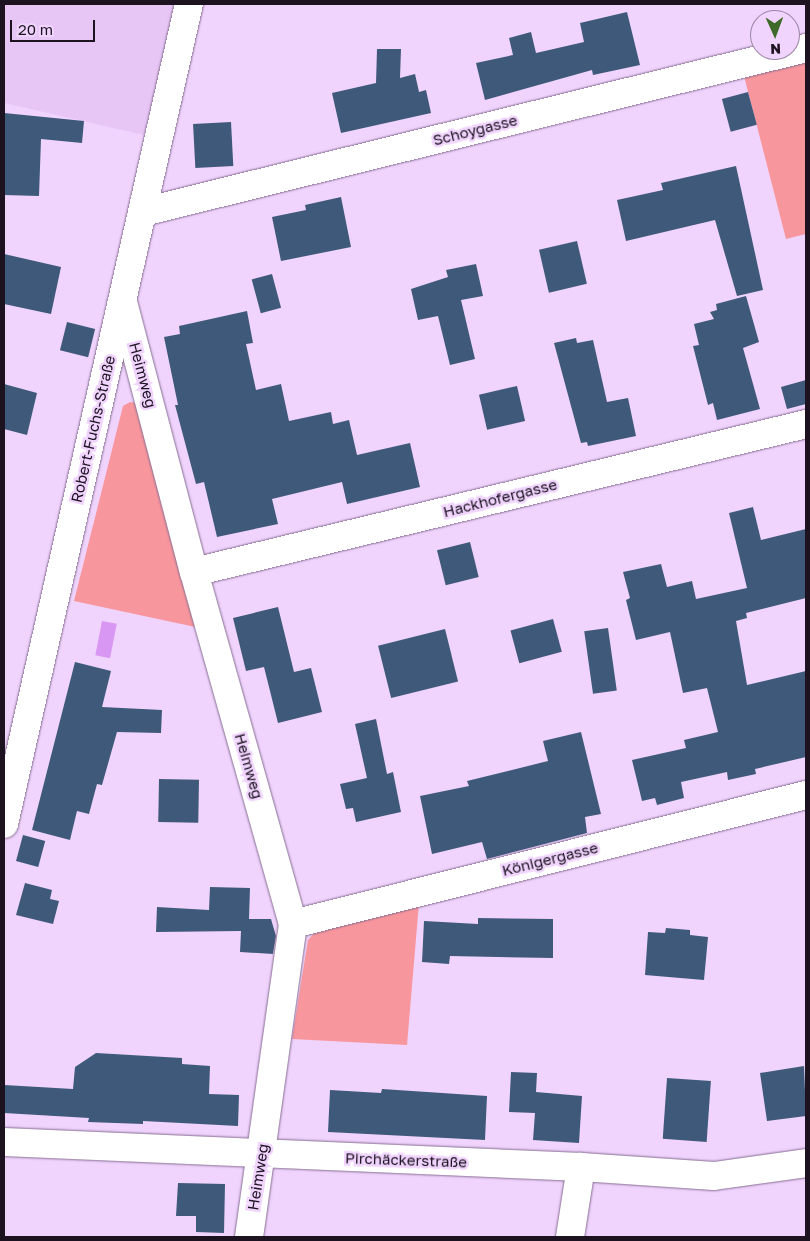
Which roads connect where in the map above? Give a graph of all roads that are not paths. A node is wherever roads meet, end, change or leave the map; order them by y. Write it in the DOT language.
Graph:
graph roads {
  1 [pos="189,4"];
  2 [pos="806,48"];
  3 [pos="143,212"];
  4 [pos="123,302"];
  5 [pos="806,424"];
  6 [pos="194,572"];
  7 [pos="806,795"];
  8 [pos="4,824"];
  9 [pos="293,924"];
  10 [pos="4,1142"];
  11 [pos="262,1155"];
  12 [pos="806,1163"];
  13 [pos="581,1167"];
  14 [pos="248,1237"];
  15 [pos="570,1237"];
  1 -- 3 [label="street, Robert-Fuchs-Straße"];
  2 -- 3 [label="street, Schoygasse"];
  3 -- 4 [label="street, Robert-Fuchs-Straße"];
  4 -- 6 [label="street, Heimweg"];
  4 -- 8 [label="street, Robert-Fuchs-Straße"];
  5 -- 6 [label="street, Hackhofergasse"];
  6 -- 9 [label="street, Heimweg"];
  7 -- 9 [label="street, Königergasse"];
  9 -- 11 [label="street, Heimweg"];
  10 -- 11 [label="street, Pirchäckerstraße"];
  11 -- 13 [label="street, Pirchäckerstraße"];
  11 -- 14 [label="street, Heimweg"];
  12 -- 13 [label="street, Pirchäckerstraße"];
  13 -- 15 [label="street"];
}
